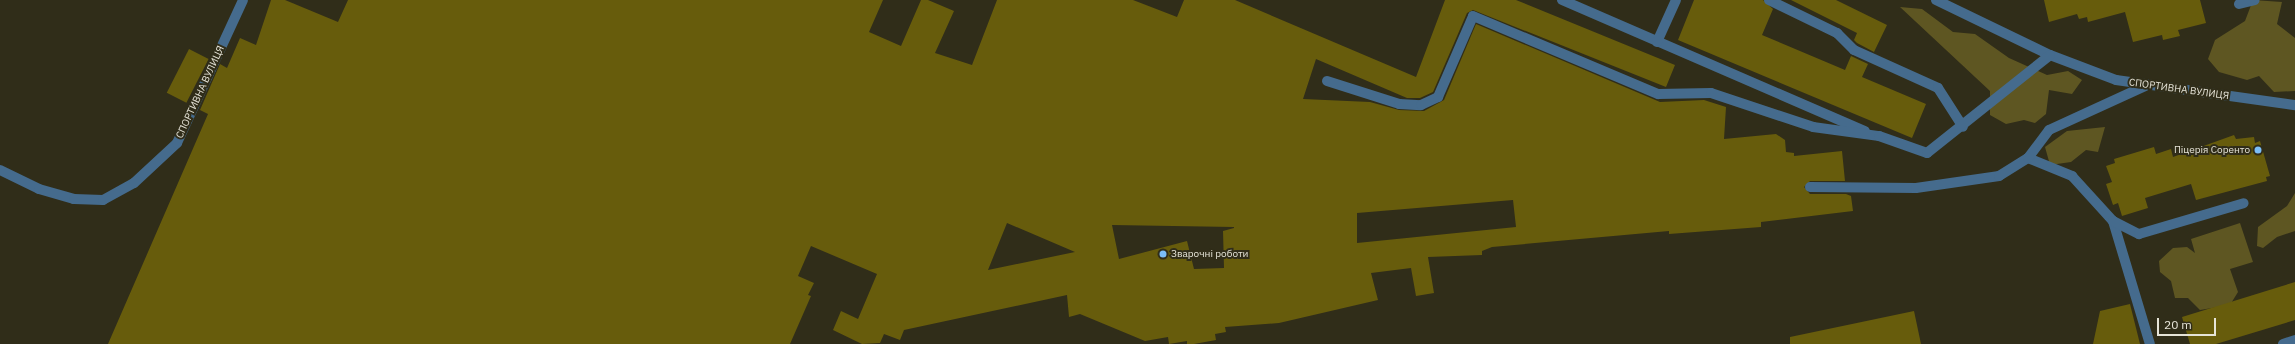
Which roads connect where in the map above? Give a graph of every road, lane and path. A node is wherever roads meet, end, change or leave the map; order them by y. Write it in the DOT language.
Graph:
graph roads {
  1 [pos="243,0"];
  2 [pos="1562,0"];
  3 [pos="1676,0"];
  4 [pos="1769,0"];
  5 [pos="1936,0"];
  6 [pos="2255,0"];
  7 [pos="2239,4"];
  8 [pos="1657,42"];
  9 [pos="2050,54"];
  10 [pos="1327,81"];
  11 [pos="2145,86"];
  12 [pos="2295,105"];
  13 [pos="1963,127"];
  14 [pos="1878,136"];
  15 [pos="2028,158"];
  16 [pos="0,170"];
  17 [pos="1810,187"];
  18 [pos="2244,203"];
  19 [pos="2113,222"];
  20 [pos="2295,340"];
  21 [pos="2150,344"];
  22 [pos="2283,344"];
  1 -- 16 [label="street, СПОРТИВНА ВУЛИЦЯ"];
  2 -- 8 [label="street"];
  3 -- 8 [label="street"];
  4 -- 13 [label="street"];
  5 -- 9 [label="street, СПОРТИВНА ВУЛИЦЯ"];
  6 -- 7 [label="street"];
  8 -- 14 [label="street"];
  9 -- 11 [label="street, СПОРТИВНА ВУЛИЦЯ"];
  9 -- 13 [label="street"];
  10 -- 14 [label="street"];
  11 -- 12 [label="street, СПОРТИВНА ВУЛИЦЯ"];
  11 -- 15 [label="street"];
  13 -- 14 [label="street"];
  15 -- 17 [label="street"];
  15 -- 19 [label="street"];
  18 -- 19 [label="street"];
  19 -- 21 [label="street"];
  20 -- 22 [label="street"];
}
